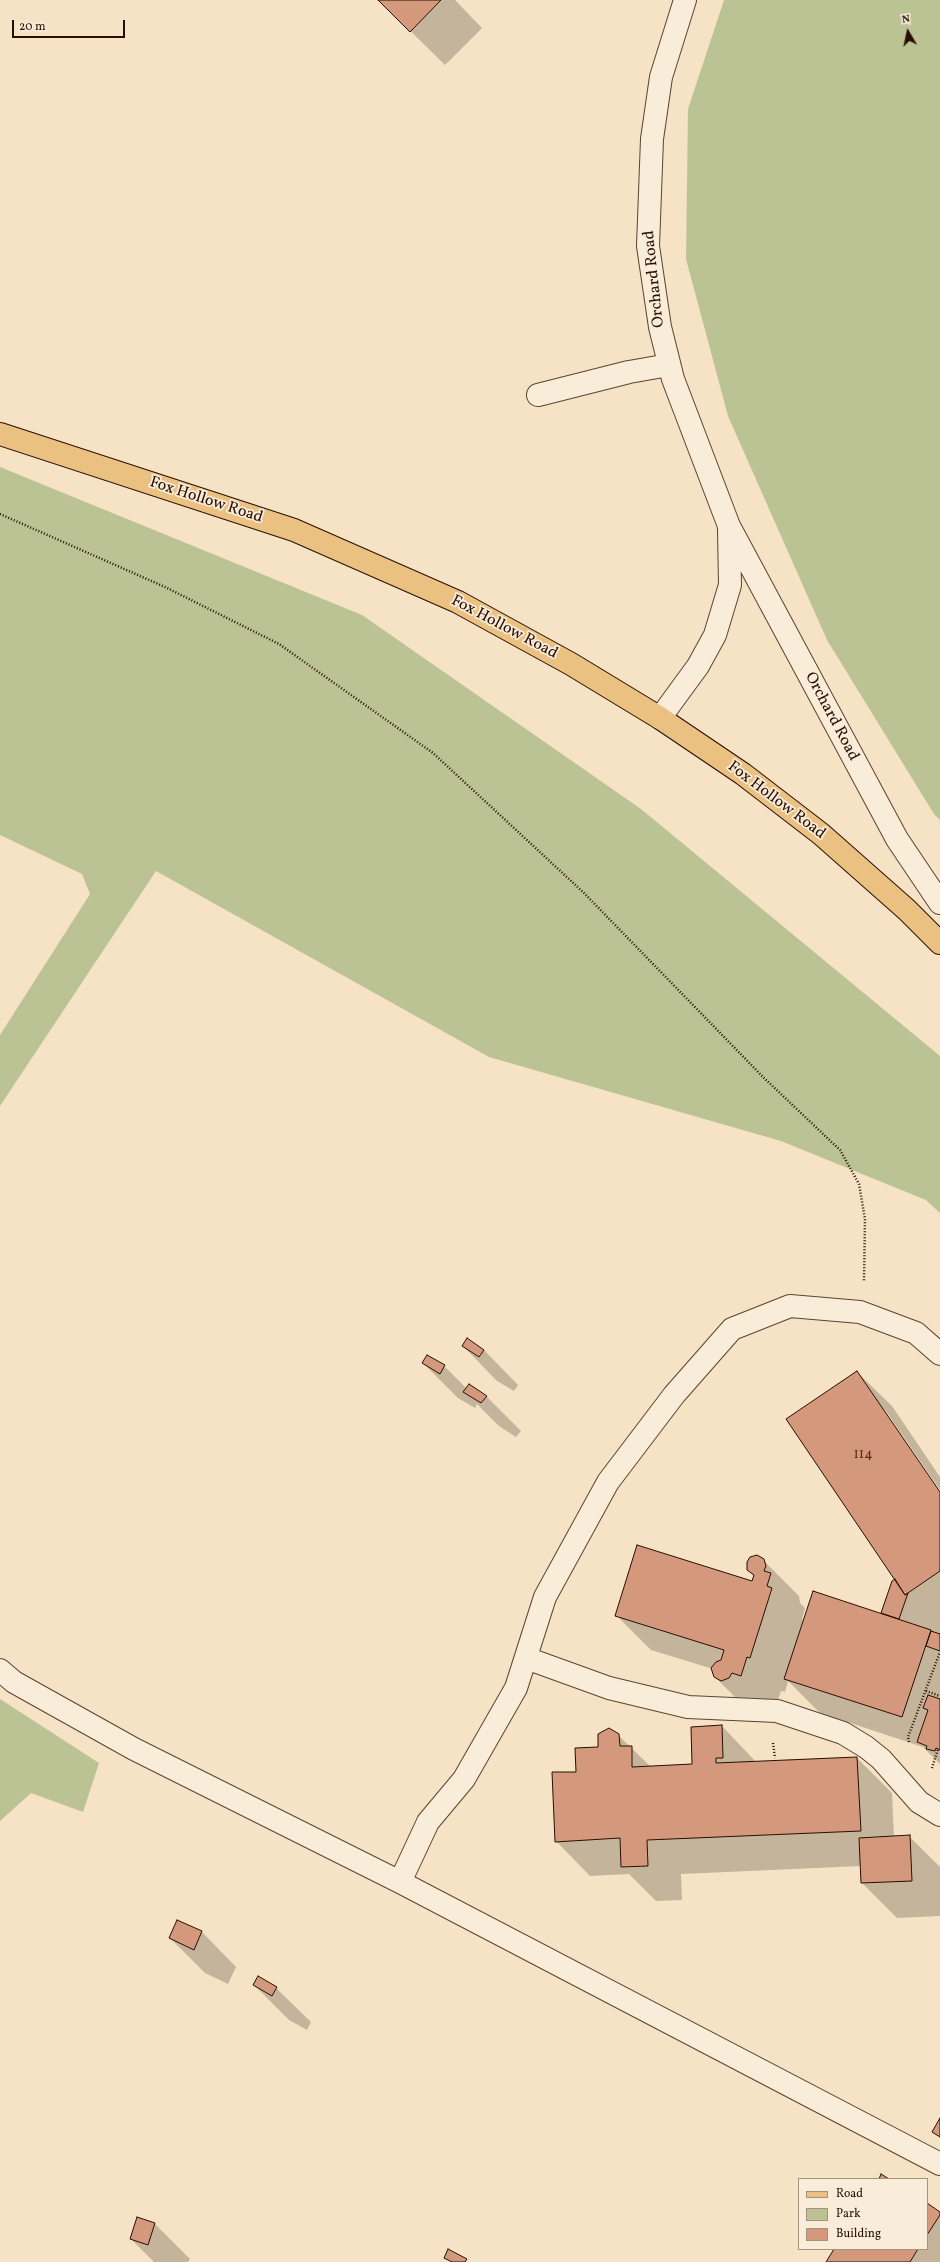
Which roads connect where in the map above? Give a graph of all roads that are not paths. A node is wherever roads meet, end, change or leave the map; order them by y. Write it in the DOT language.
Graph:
graph roads {
  1 [pos="685,0"];
  2 [pos="669,365"];
  3 [pos="538,395"];
  4 [pos="0,434"];
  5 [pos="729,526"];
  6 [pos="660,718"];
  7 [pos="940,903"];
  8 [pos="940,943"];
  9 [pos="940,1354"];
  10 [pos="526,1658"];
  11 [pos="0,1670"];
  12 [pos="940,1815"];
  13 [pos="400,1882"];
  14 [pos="940,2164"];
  1 -- 2 [label="street, Orchard Road"];
  2 -- 3 [label="street"];
  2 -- 5 [label="street, Orchard Road"];
  4 -- 6 [label="main road, Fox Hollow Road"];
  5 -- 6 [label="street, Orchard Road"];
  5 -- 7 [label="street, Orchard Road"];
  6 -- 8 [label="main road, Fox Hollow Road"];
  9 -- 10 [label="street"];
  10 -- 12 [label="street"];
  10 -- 13 [label="street"];
  11 -- 13 [label="street"];
  13 -- 14 [label="street"];
}
